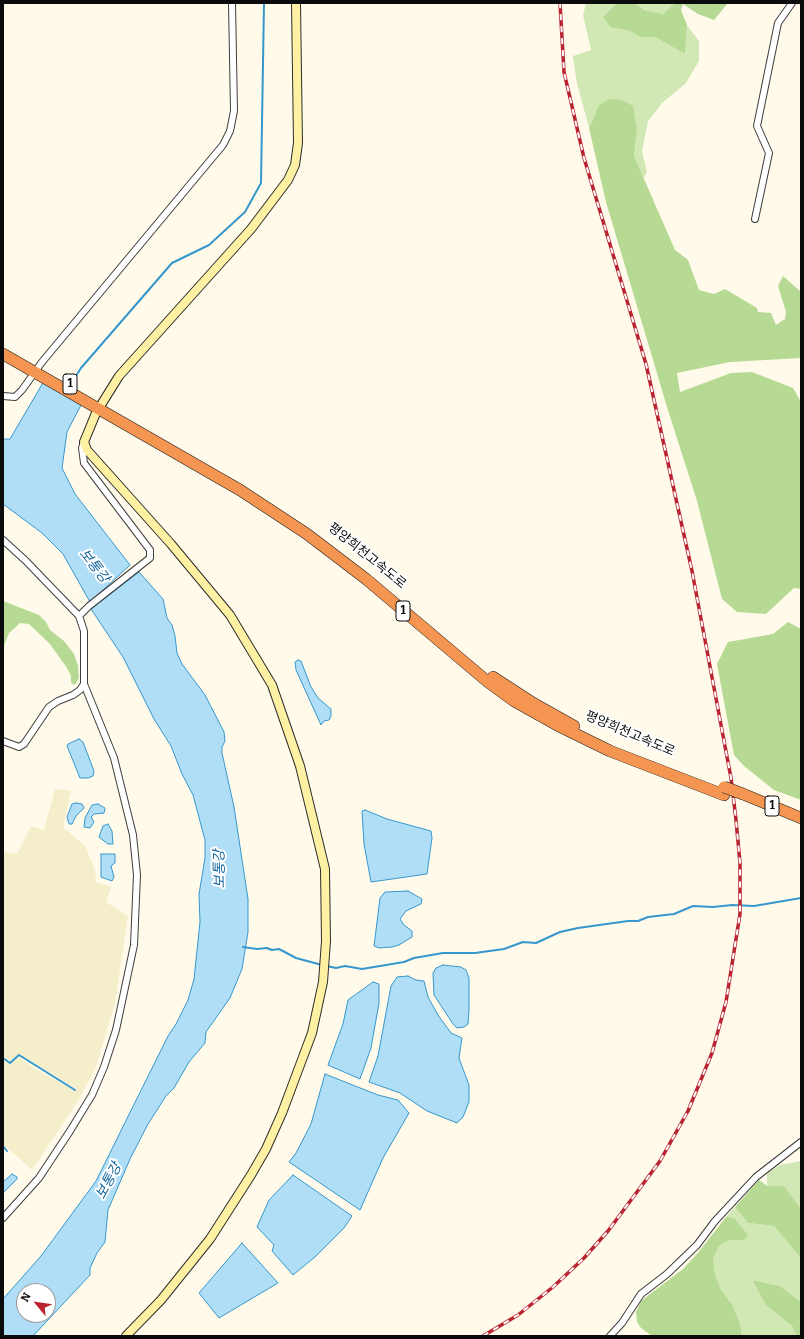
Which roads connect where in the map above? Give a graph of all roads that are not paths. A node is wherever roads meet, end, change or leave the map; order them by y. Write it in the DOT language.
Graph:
graph roads {
  1 [pos="232,3"];
  2 [pos="296,3"];
  3 [pos="792,3"];
  4 [pos="755,219"];
  5 [pos="3,346"];
  6 [pos="3,354"];
  7 [pos="39,370"];
  8 [pos="3,396"];
  9 [pos="97,404"];
  10 [pos="84,442"];
  11 [pos="3,540"];
  12 [pos="79,616"];
  13 [pos="84,684"];
  14 [pos="3,741"];
  15 [pos="743,797"];
  16 [pos="801,818"];
  17 [pos="801,824"];
  18 [pos="801,1142"];
  19 [pos="3,1218"];
  20 [pos="126,1336"];
  21 [pos="610,1336"];
  1 -- 7 [label="street"];
  2 -- 9 [label="main road"];
  3 -- 4 [label="street"];
  5 -- 7 [label="highway, 평양희천고속도로 / 1"];
  6 -- 7 [label="highway, 평양희천고속도로 / 1"];
  7 -- 8 [label="street"];
  7 -- 9 [label="highway, 평양희천고속도로 / 1"];
  9 -- 10 [label="main road"];
  9 -- 15 [label="highway, 평양희천고속도로 / 1, bridge"];
  10 -- 12 [label="street"];
  10 -- 20 [label="main road"];
  11 -- 12 [label="street"];
  12 -- 13 [label="street"];
  13 -- 14 [label="street"];
  13 -- 19 [label="street"];
  15 -- 16 [label="highway, 평양희천고속도로 / 1"];
  15 -- 17 [label="highway, 평양희천고속도로 / 1"];
  18 -- 21 [label="street"];
}
